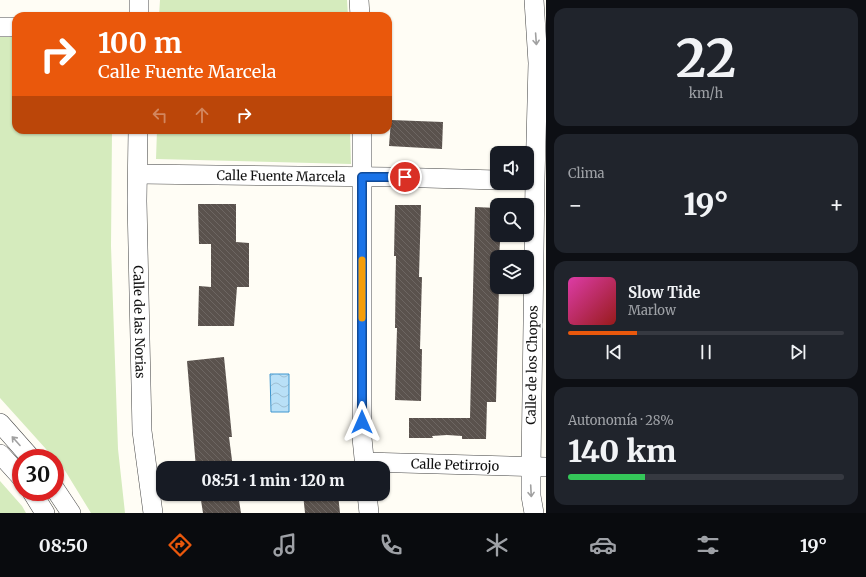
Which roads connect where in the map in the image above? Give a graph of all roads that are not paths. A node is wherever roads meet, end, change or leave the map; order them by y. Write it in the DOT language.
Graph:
graph roads {
  1 [pos="139,0"];
  2 [pos="359,0"];
  3 [pos="534,0"];
  4 [pos="139,12"];
  5 [pos="360,12"];
  6 [pos="0,27"];
  7 [pos="12,27"];
  8 [pos="138,134"];
  9 [pos="362,134"];
  10 [pos="138,174"];
  11 [pos="362,177"];
  12 [pos="490,180"];
  13 [pos="536,180"];
  14 [pos="0,423"];
  15 [pos="23,449"];
  16 [pos="0,454"];
  17 [pos="365,461"];
  18 [pos="390,465"];
  19 [pos="12,467"];
  20 [pos="538,467"];
  21 [pos="37,501"];
  22 [pos="63,501"];
  23 [pos="368,501"];
  24 [pos="44,513"];
  25 [pos="71,513"];
  26 [pos="153,513"];
  27 [pos="369,513"];
  28 [pos="534,513"];
  1 -- 4 [label="street"];
  2 -- 5 [label="street"];
  3 -- 13 [label="street, Calle de los Chopos, one-way"];
  6 -- 7 [label="street"];
  8 -- 10 [label="street, Calle de las Norias"];
  9 -- 11 [label="street"];
  10 -- 11 [label="street, Calle Fuente Marcela"];
  10 -- 26 [label="street, Calle de las Norias"];
  11 -- 12 [label="street, Calle Fuente Marcela"];
  11 -- 17 [label="street"];
  13 -- 20 [label="street, Calle de los Chopos"];
  15 -- 14 [label="street, one-way"];
  16 -- 19 [label="street"];
  18 -- 20 [label="street, Calle Petirrojo"];
  20 -- 28 [label="street, Calle de los Chopos, one-way"];
  21 -- 24 [label="street"];
  22 -- 25 [label="street"];
  23 -- 27 [label="street"];
}
